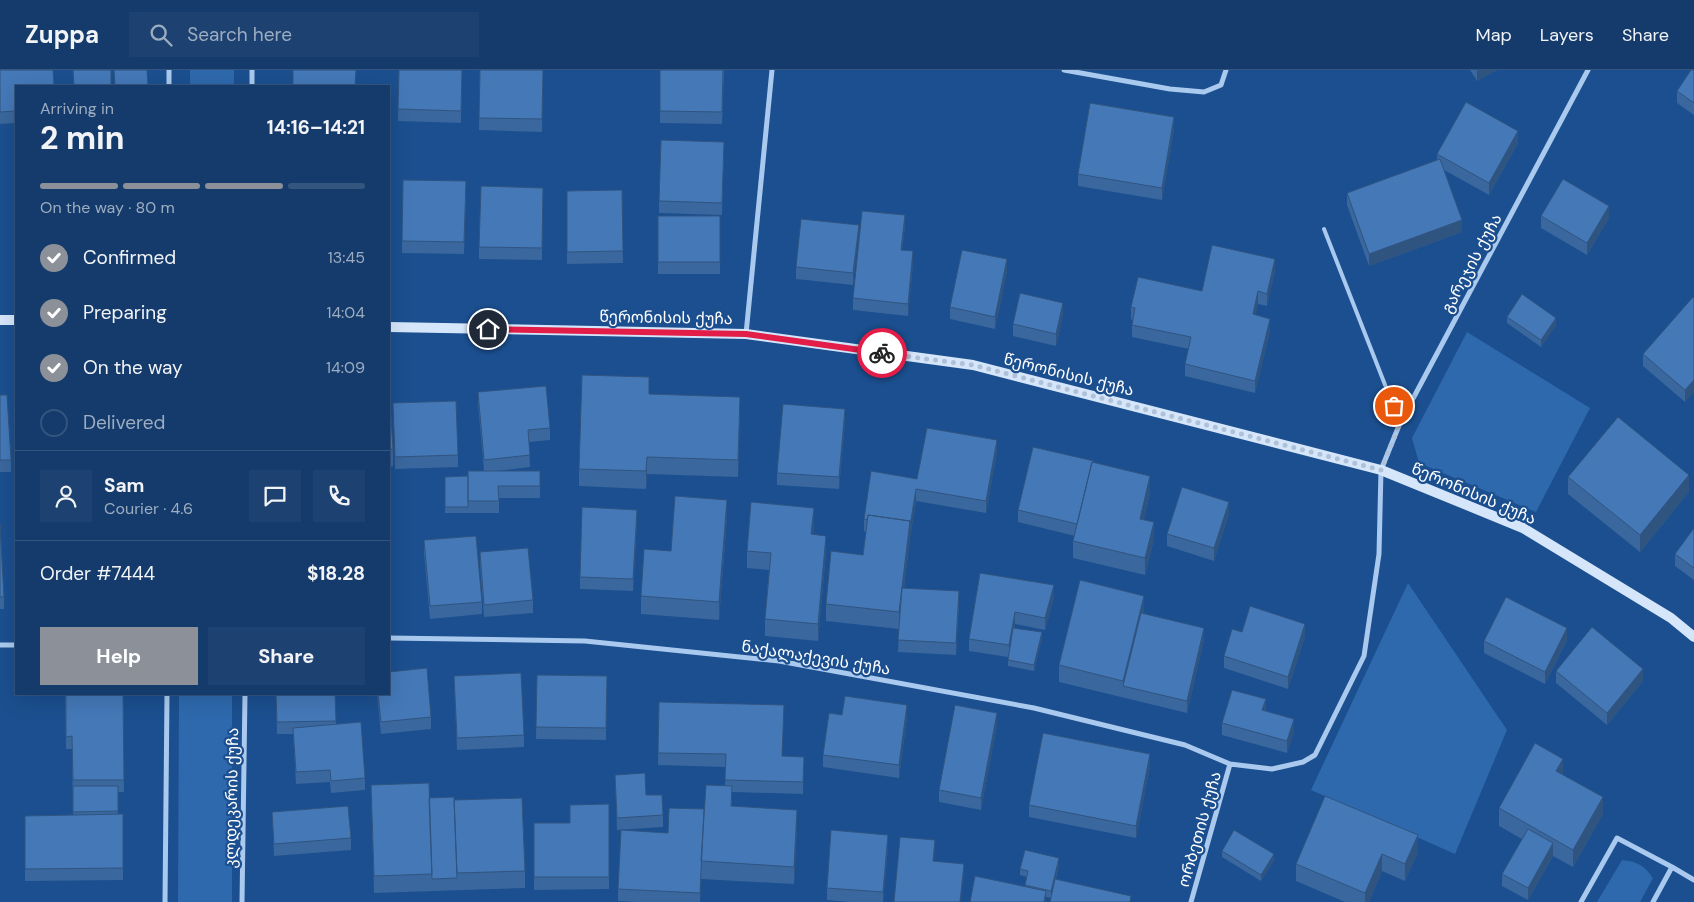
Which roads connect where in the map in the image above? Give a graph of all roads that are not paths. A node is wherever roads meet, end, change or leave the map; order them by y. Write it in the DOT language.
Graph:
graph roads {
  1 [pos="169,70"];
  2 [pos="252,70"];
  3 [pos="772,70"];
  4 [pos="1064,70"];
  5 [pos="1226,70"];
  6 [pos="1588,70"];
  7 [pos="169,85"];
  8 [pos="252,85"];
  9 [pos="1324,229"];
  10 [pos="0,320"];
  11 [pos="15,320"];
  12 [pos="390,327"];
  13 [pos="746,334"];
  14 [pos="1400,423"];
  15 [pos="1381,470"];
  16 [pos="1694,636"];
  17 [pos="390,638"];
  18 [pos="0,645"];
  19 [pos="15,645"];
  20 [pos="167,695"];
  21 [pos="245,695"];
  22 [pos="1230,764"];
  23 [pos="1672,867"];
  24 [pos="1694,880"];
  25 [pos="165,902"];
  26 [pos="242,902"];
  27 [pos="1191,902"];
  28 [pos="1581,902"];
  29 [pos="1653,902"];
  1 -- 7 [label="street"];
  2 -- 8 [label="street"];
  3 -- 13 [label="street"];
  4 -- 5 [label="street"];
  6 -- 14 [label="street, გარეჯის ქუჩა"];
  9 -- 14 [label="lane"];
  10 -- 11 [label="street"];
  12 -- 13 [label="street, წერონისის ქუჩა"];
  13 -- 15 [label="street, წერონისის ქუჩა"];
  14 -- 15 [label="street, გარეჯის ქუჩა"];
  15 -- 16 [label="street, წერონისის ქუჩა"];
  15 -- 22 [label="street, ნაქალაქევის ქუჩა"];
  17 -- 22 [label="street, ნაქალაქევის ქუჩა"];
  18 -- 19 [label="street"];
  20 -- 25 [label="street"];
  21 -- 26 [label="street, კლდეკარის ქუჩა"];
  22 -- 27 [label="street, ორბეთის ქუჩა"];
  23 -- 24 [label="street"];
  23 -- 28 [label="street"];
  23 -- 29 [label="street"];
}
